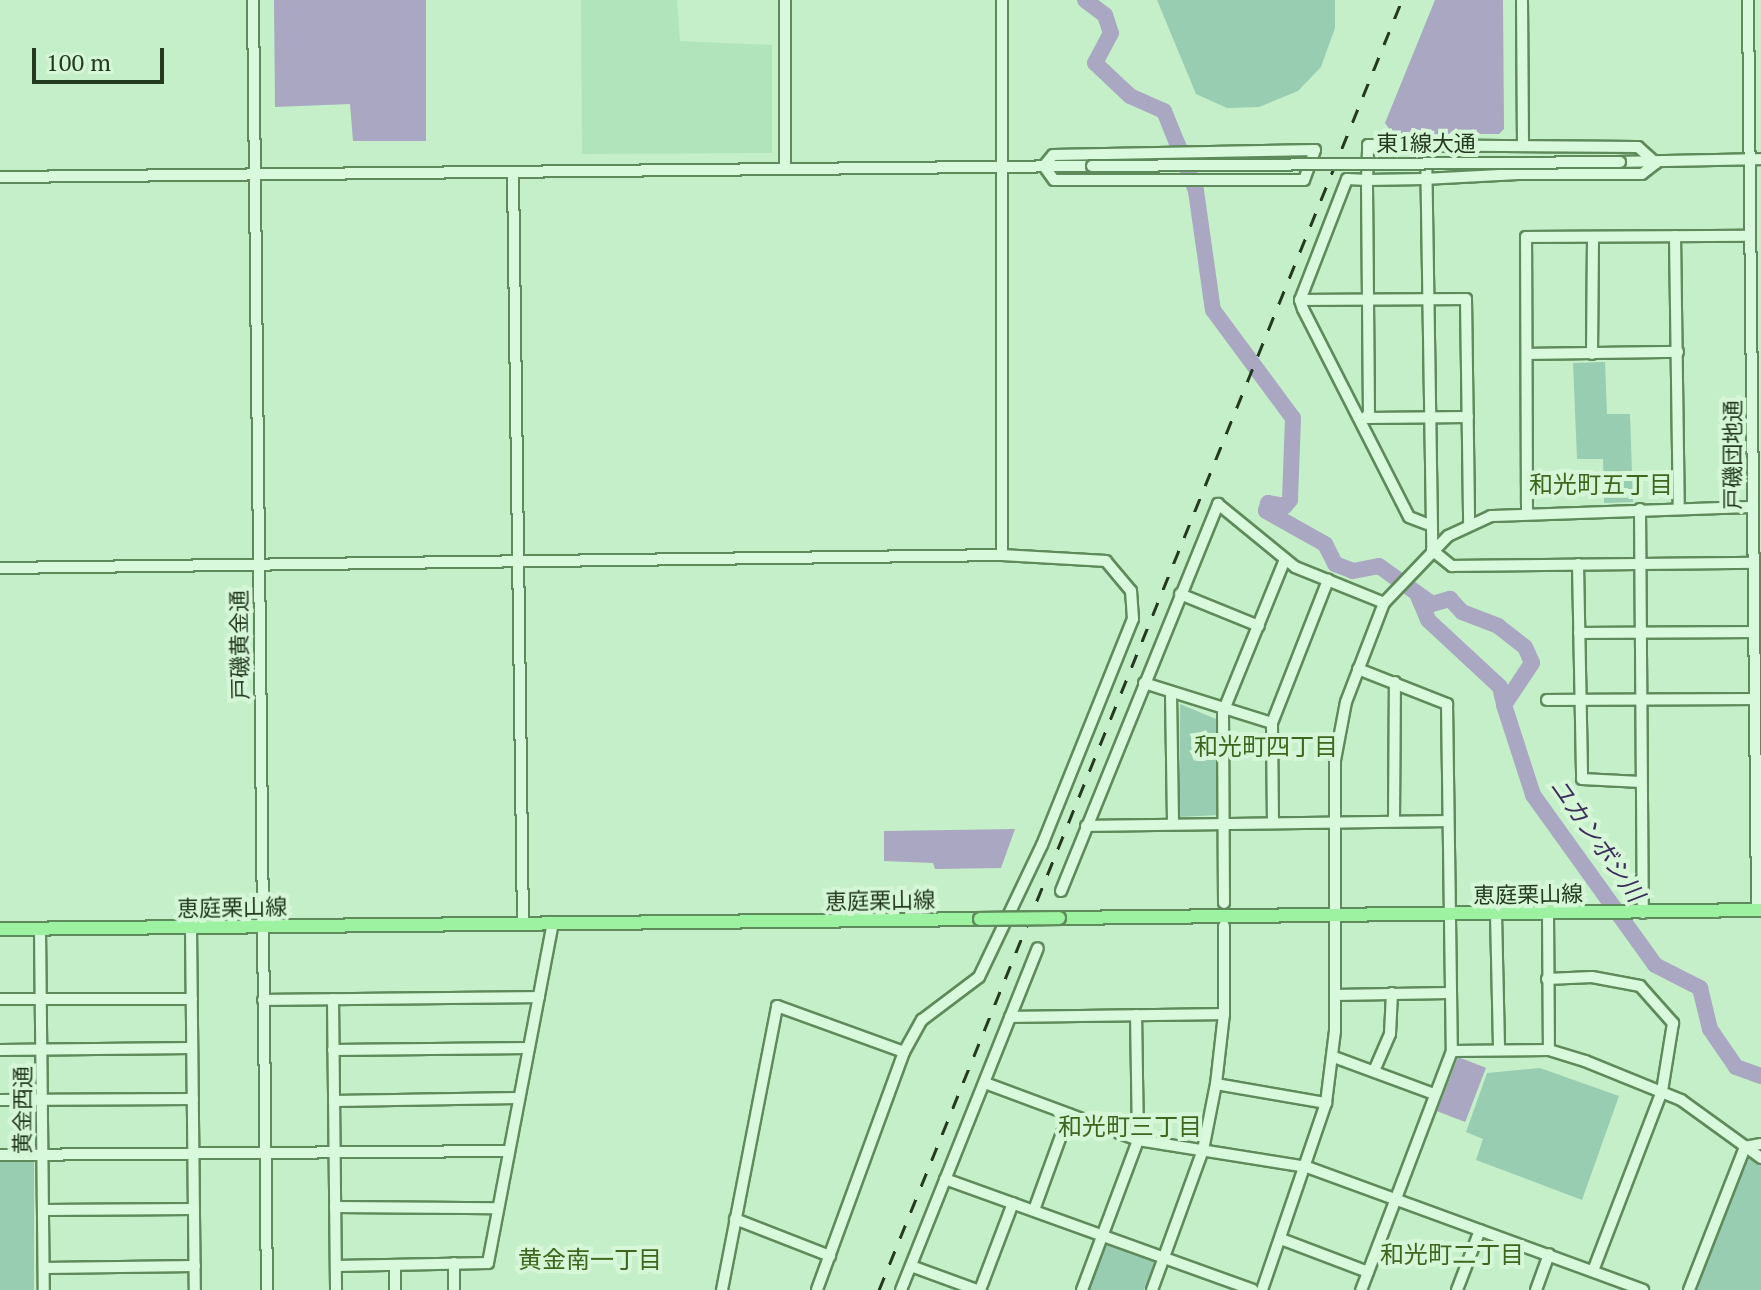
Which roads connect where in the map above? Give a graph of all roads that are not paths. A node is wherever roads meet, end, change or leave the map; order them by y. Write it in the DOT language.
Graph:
graph roads {
  1 [pos="253,0"];
  2 [pos="785,0"];
  3 [pos="1002,0"];
  4 [pos="1522,0"];
  5 [pos="1748,0"];
  6 [pos="1426,146"];
  7 [pos="1523,146"];
  8 [pos="1755,159"];
  9 [pos="1656,163"];
  10 [pos="1044,166"];
  11 [pos="1001,167"];
  12 [pos="785,169"];
  13 [pos="513,172"];
  14 [pos="255,175"];
  15 [pos="0,177"];
  16 [pos="1424,179"];
  17 [pos="1367,180"];
  18 [pos="1675,236"];
  19 [pos="1750,236"];
  20 [pos="1593,237"];
  21 [pos="1368,299"];
  22 [pos="1426,299"];
  23 [pos="1300,300"];
  24 [pos="1678,352"];
  25 [pos="1527,354"];
  26 [pos="1592,354"];
  27 [pos="1468,417"];
  28 [pos="1426,418"];
  29 [pos="1757,418"];
  30 [pos="1364,420"];
  31 [pos="1752,507"];
  32 [pos="1640,509"];
  33 [pos="1679,509"];
  34 [pos="1527,510"];
  35 [pos="1427,524"];
  36 [pos="1469,524"];
  37 [pos="1432,550"];
  38 [pos="1002,555"];
  39 [pos="1285,559"];
  40 [pos="515,562"];
  41 [pos="1641,563"];
  42 [pos="1754,563"];
  43 [pos="258,564"];
  44 [pos="1578,564"];
  45 [pos="0,568"];
  46 [pos="1328,580"];
  47 [pos="1180,594"];
  48 [pos="1384,603"];
  49 [pos="1259,626"];
  50 [pos="1641,632"];
  51 [pos="1754,632"];
  52 [pos="1579,633"];
  53 [pos="1358,669"];
  54 [pos="1395,682"];
  55 [pos="1144,683"];
  56 [pos="1171,694"];
  57 [pos="1755,699"];
  58 [pos="1547,700"];
  59 [pos="1581,701"];
  60 [pos="1643,701"];
  61 [pos="1223,712"];
  62 [pos="1272,723"];
  63 [pos="1641,782"];
  64 [pos="1394,819"];
  65 [pos="1447,821"];
  66 [pos="1224,822"];
  67 [pos="1273,822"];
  68 [pos="1334,822"];
  69 [pos="1173,824"];
  70 [pos="1086,826"];
  71 [pos="1061,891"];
  72 [pos="1224,903"];
  73 [pos="1759,910"];
  74 [pos="1640,912"];
  75 [pos="1548,913"];
  76 [pos="1334,914"];
  77 [pos="1496,914"];
  78 [pos="1449,916"];
  79 [pos="523,922"];
  80 [pos="553,922"];
  81 [pos="263,926"];
  82 [pos="1224,926"];
  83 [pos="191,928"];
  84 [pos="0,929"];
  85 [pos="40,929"];
  86 [pos="1038,948"];
  87 [pos="1547,979"];
  88 [pos="1392,993"];
  89 [pos="1449,993"];
  90 [pos="1335,995"];
  91 [pos="539,997"];
  92 [pos="40,998"];
  93 [pos="0,999"];
  94 [pos="192,999"];
  95 [pos="333,999"];
  96 [pos="263,1000"];
  97 [pos="1224,1014"];
  98 [pos="1136,1015"];
  99 [pos="1010,1017"];
  100 [pos="192,1048"];
  101 [pos="529,1048"];
  102 [pos="42,1049"];
  103 [pos="0,1050"];
  104 [pos="333,1050"];
  105 [pos="1499,1050"];
  106 [pos="1549,1050"];
  107 [pos="1452,1051"];
  108 [pos="904,1052"];
  109 [pos="1334,1057"];
  110 [pos="1374,1071"];
  111 [pos="985,1083"];
  112 [pos="1216,1084"];
  113 [pos="1662,1091"];
  114 [pos="1434,1094"];
  115 [pos="518,1098"];
  116 [pos="42,1099"];
  117 [pos="193,1099"];
  118 [pos="0,1100"];
  119 [pos="334,1101"];
  120 [pos="1326,1103"];
  121 [pos="1069,1114"];
  122 [pos="1138,1140"];
  123 [pos="1761,1144"];
  124 [pos="1745,1147"];
  125 [pos="1203,1150"];
  126 [pos="509,1151"];
  127 [pos="265,1152"];
  128 [pos="335,1152"];
  129 [pos="194,1153"];
  130 [pos="0,1155"];
  131 [pos="43,1155"];
  132 [pos="1761,1158"];
  133 [pos="1307,1167"];
  134 [pos="945,1179"];
  135 [pos="1394,1199"];
  136 [pos="1013,1203"];
  137 [pos="335,1207"];
  138 [pos="498,1208"];
  139 [pos="194,1209"];
  140 [pos="43,1210"];
  141 [pos="1034,1210"];
  142 [pos="735,1219"];
  143 [pos="1480,1230"];
  144 [pos="1102,1235"];
  145 [pos="1281,1239"];
  146 [pos="1549,1254"];
  147 [pos="830,1256"];
  148 [pos="1163,1258"];
  149 [pos="454,1263"];
  150 [pos="395,1265"];
  151 [pos="195,1266"];
  152 [pos="336,1266"];
  153 [pos="911,1266"];
  154 [pos="44,1268"];
  155 [pos="1593,1271"];
  156 [pos="1368,1272"];
  157 [pos="953,1286"];
  158 [pos="1617,1286"];
  159 [pos="44,1290"];
  160 [pos="195,1290"];
  161 [pos="267,1290"];
  162 [pos="336,1290"];
  163 [pos="395,1290"];
  164 [pos="454,1290"];
  165 [pos="722,1290"];
  166 [pos="817,1290"];
  167 [pos="901,1290"];
  168 [pos="978,1290"];
  169 [pos="1082,1290"];
  170 [pos="1152,1290"];
  171 [pos="1253,1290"];
  172 [pos="1262,1290"];
  173 [pos="1361,1290"];
  174 [pos="1457,1290"];
  175 [pos="1536,1290"];
  176 [pos="1643,1290"];
  177 [pos="1689,1290"];
  1 -- 14 [label="street, 戸磯黄金通"];
  2 -- 12 [label="street"];
  3 -- 11 [label="street"];
  4 -- 7 [label="street"];
  5 -- 8 [label="street, 戸磯団地通"];
  6 -- 7 [label="street"];
  6 -- 16 [label="street"];
  6 -- 17 [label="street"];
  7 -- 9 [label="street"];
  8 -- 9 [label="street, 東1線大通"];
  8 -- 19 [label="street, 戸磯団地通"];
  9 -- 10 [label="street, 東1線大通, bridge"];
  9 -- 16 [label="street"];
  10 -- 10 [label="street"];
  10 -- 11 [label="street, 東1線大通"];
  11 -- 12 [label="street, 東1線大通"];
  11 -- 38 [label="street"];
  12 -- 13 [label="street, 東1線大通"];
  13 -- 14 [label="street, 東1線大通"];
  13 -- 40 [label="street"];
  14 -- 15 [label="street, 東1線大通"];
  14 -- 43 [label="street, 戸磯黄金通"];
  16 -- 17 [label="street"];
  16 -- 22 [label="street"];
  17 -- 21 [label="street"];
  17 -- 23 [label="street"];
  18 -- 19 [label="street"];
  18 -- 20 [label="street"];
  18 -- 24 [label="street"];
  19 -- 29 [label="street, 戸磯団地通"];
  20 -- 25 [label="street"];
  20 -- 26 [label="street"];
  21 -- 22 [label="street"];
  21 -- 23 [label="street"];
  21 -- 30 [label="street"];
  22 -- 27 [label="street"];
  22 -- 28 [label="street"];
  23 -- 30 [label="street"];
  24 -- 26 [label="street"];
  24 -- 33 [label="street"];
  25 -- 26 [label="street"];
  25 -- 34 [label="street"];
  27 -- 28 [label="street"];
  27 -- 36 [label="street"];
  28 -- 30 [label="street"];
  28 -- 35 [label="street"];
  29 -- 31 [label="street, 戸磯団地通"];
  30 -- 35 [label="street"];
  31 -- 33 [label="street"];
  31 -- 42 [label="street, 戸磯団地通"];
  32 -- 33 [label="street"];
  32 -- 34 [label="street"];
  32 -- 41 [label="street"];
  34 -- 36 [label="street"];
  35 -- 37 [label="street"];
  36 -- 37 [label="street"];
  37 -- 44 [label="street"];
  37 -- 48 [label="street"];
  38 -- 40 [label="street"];
  38 -- 108 [label="street"];
  39 -- 46 [label="street"];
  39 -- 47 [label="street"];
  39 -- 49 [label="street"];
  40 -- 43 [label="street"];
  40 -- 79 [label="street"];
  41 -- 42 [label="street"];
  41 -- 44 [label="street"];
  41 -- 50 [label="street"];
  42 -- 51 [label="street, 戸磯団地通"];
  43 -- 45 [label="street"];
  43 -- 81 [label="street, 戸磯黄金通"];
  44 -- 52 [label="street"];
  46 -- 48 [label="street"];
  46 -- 62 [label="street"];
  47 -- 49 [label="street"];
  47 -- 55 [label="street"];
  48 -- 53 [label="street"];
  49 -- 61 [label="street"];
  50 -- 51 [label="street"];
  50 -- 52 [label="street"];
  50 -- 60 [label="street"];
  51 -- 57 [label="street, 戸磯団地通"];
  52 -- 59 [label="street"];
  53 -- 54 [label="street"];
  53 -- 68 [label="street"];
  54 -- 64 [label="street"];
  54 -- 65 [label="street"];
  55 -- 56 [label="street"];
  55 -- 70 [label="street"];
  56 -- 61 [label="street"];
  56 -- 69 [label="street"];
  57 -- 60 [label="street"];
  57 -- 73 [label="street, 戸磯団地通"];
  58 -- 59 [label="street"];
  59 -- 60 [label="street"];
  59 -- 63 [label="street"];
  60 -- 63 [label="street"];
  61 -- 62 [label="street"];
  61 -- 66 [label="street"];
  62 -- 67 [label="street"];
  63 -- 74 [label="street"];
  64 -- 65 [label="street"];
  64 -- 68 [label="street"];
  65 -- 78 [label="street"];
  66 -- 67 [label="street"];
  66 -- 69 [label="street"];
  66 -- 72 [label="street"];
  67 -- 68 [label="street"];
  68 -- 76 [label="street"];
  69 -- 70 [label="street"];
  70 -- 71 [label="street"];
  73 -- 74 [label="main road, 恵庭栗山線"];
  74 -- 75 [label="main road, 恵庭栗山線"];
  75 -- 77 [label="main road, 恵庭栗山線"];
  75 -- 87 [label="street"];
  76 -- 78 [label="main road, 恵庭栗山線"];
  76 -- 80 [label="main road, 恵庭栗山線, bridge"];
  76 -- 90 [label="street"];
  77 -- 78 [label="main road, 恵庭栗山線"];
  77 -- 105 [label="street"];
  78 -- 89 [label="street"];
  79 -- 80 [label="main road, 恵庭栗山線"];
  79 -- 81 [label="main road, 恵庭栗山線"];
  80 -- 91 [label="street"];
  81 -- 83 [label="main road, 恵庭栗山線"];
  81 -- 96 [label="street, 戸磯黄金通"];
  82 -- 97 [label="street"];
  83 -- 85 [label="main road, 恵庭栗山線"];
  83 -- 94 [label="street"];
  84 -- 85 [label="main road, 恵庭栗山線"];
  85 -- 92 [label="street, 黄金西通"];
  86 -- 99 [label="street"];
  87 -- 106 [label="street"];
  87 -- 113 [label="street"];
  88 -- 89 [label="street"];
  88 -- 90 [label="street"];
  88 -- 110 [label="street"];
  89 -- 107 [label="street"];
  90 -- 109 [label="street"];
  91 -- 95 [label="street"];
  91 -- 101 [label="street"];
  92 -- 93 [label="street"];
  92 -- 94 [label="street"];
  92 -- 102 [label="street, 黄金西通"];
  94 -- 100 [label="street"];
  95 -- 96 [label="street"];
  95 -- 104 [label="street"];
  96 -- 127 [label="street, 戸磯黄金通"];
  97 -- 98 [label="street"];
  97 -- 112 [label="street"];
  98 -- 99 [label="street"];
  98 -- 122 [label="street"];
  99 -- 111 [label="street"];
  100 -- 102 [label="street"];
  100 -- 117 [label="street"];
  101 -- 104 [label="street"];
  101 -- 115 [label="street"];
  102 -- 103 [label="street"];
  102 -- 116 [label="street, 黄金西通"];
  104 -- 119 [label="street"];
  105 -- 106 [label="street"];
  105 -- 107 [label="street"];
  106 -- 113 [label="street"];
  107 -- 114 [label="street"];
  108 -- 142 [label="street"];
  108 -- 147 [label="street"];
  109 -- 110 [label="street"];
  109 -- 120 [label="street"];
  110 -- 114 [label="street"];
  111 -- 121 [label="street"];
  111 -- 134 [label="street"];
  112 -- 120 [label="street"];
  112 -- 125 [label="street"];
  113 -- 124 [label="street"];
  113 -- 155 [label="street"];
  114 -- 135 [label="street"];
  115 -- 119 [label="street"];
  115 -- 126 [label="street"];
  116 -- 117 [label="street"];
  116 -- 118 [label="street"];
  116 -- 131 [label="street, 黄金西通"];
  117 -- 129 [label="street"];
  119 -- 128 [label="street"];
  120 -- 133 [label="street"];
  121 -- 122 [label="street"];
  121 -- 141 [label="street"];
  122 -- 125 [label="street"];
  122 -- 144 [label="street"];
  123 -- 124 [label="street"];
  124 -- 132 [label="street"];
  124 -- 177 [label="street"];
  125 -- 133 [label="street"];
  125 -- 148 [label="street"];
  126 -- 128 [label="street"];
  126 -- 138 [label="street"];
  127 -- 128 [label="street"];
  127 -- 129 [label="street"];
  127 -- 161 [label="street, 戸磯黄金通"];
  128 -- 137 [label="street"];
  129 -- 131 [label="street"];
  129 -- 139 [label="street"];
  130 -- 131 [label="street"];
  131 -- 140 [label="street, 黄金西通"];
  133 -- 135 [label="street"];
  133 -- 145 [label="street"];
  134 -- 136 [label="street"];
  134 -- 153 [label="street"];
  135 -- 143 [label="street"];
  135 -- 156 [label="street"];
  136 -- 141 [label="street"];
  136 -- 168 [label="street"];
  137 -- 138 [label="street"];
  137 -- 152 [label="street"];
  138 -- 149 [label="street"];
  139 -- 140 [label="street"];
  139 -- 151 [label="street"];
  140 -- 154 [label="street, 黄金西通"];
  141 -- 144 [label="street"];
  142 -- 147 [label="street"];
  142 -- 165 [label="street"];
  143 -- 146 [label="street"];
  143 -- 174 [label="street"];
  144 -- 148 [label="street"];
  144 -- 169 [label="street"];
  145 -- 156 [label="street"];
  145 -- 172 [label="street"];
  146 -- 155 [label="street"];
  146 -- 175 [label="street"];
  147 -- 166 [label="street"];
  148 -- 170 [label="street"];
  148 -- 171 [label="street"];
  149 -- 150 [label="street"];
  149 -- 164 [label="street"];
  150 -- 152 [label="street"];
  150 -- 163 [label="street"];
  151 -- 154 [label="street"];
  151 -- 160 [label="street"];
  152 -- 162 [label="street"];
  153 -- 157 [label="street"];
  153 -- 167 [label="street"];
  154 -- 159 [label="street, 黄金西通"];
  155 -- 158 [label="street"];
  156 -- 173 [label="street"];
  157 -- 168 [label="street"];
  158 -- 176 [label="street"];
}
